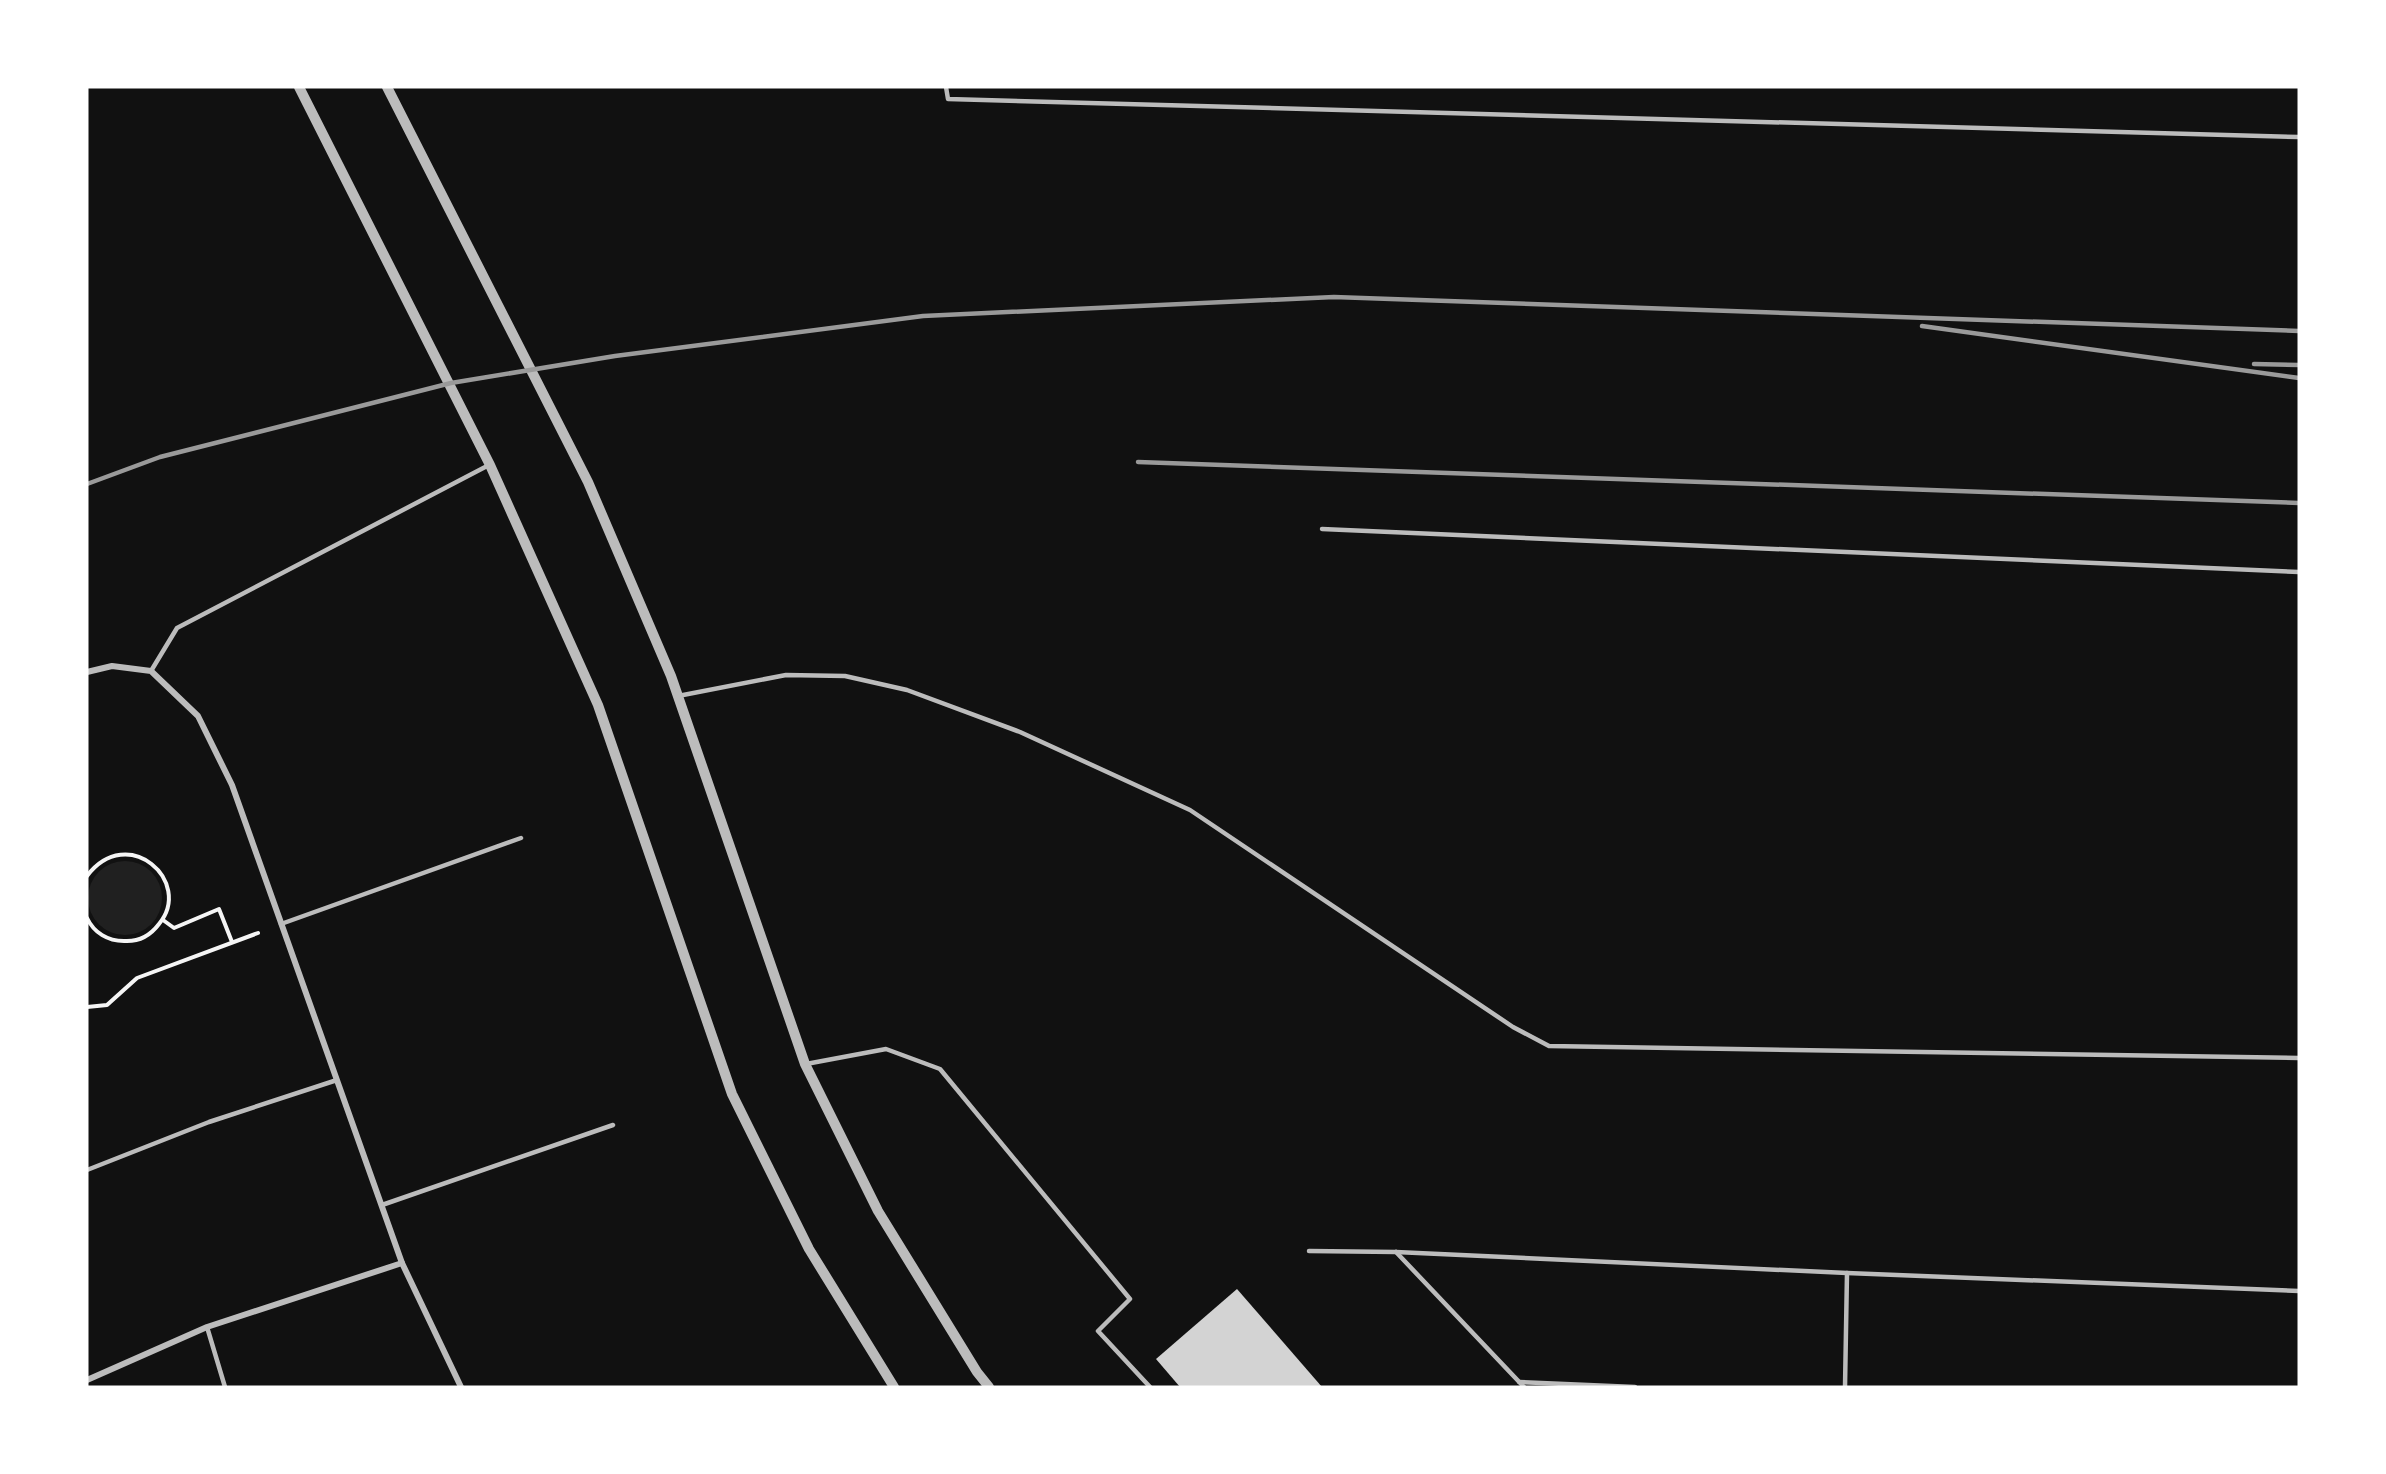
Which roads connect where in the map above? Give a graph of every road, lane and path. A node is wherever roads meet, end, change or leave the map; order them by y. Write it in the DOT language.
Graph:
graph roads {
  1 [pos="299,87"];
  2 [pos="387,87"];
  3 [pos="946,87"];
  4 [pos="2299,137"];
  5 [pos="490,465"];
  6 [pos="1322,529"];
  7 [pos="2299,572"];
  8 [pos="151,671"];
  9 [pos="87,672"];
  10 [pos="678,696"];
  11 [pos="521,838"];
  12 [pos="87,876"];
  13 [pos="87,918"];
  14 [pos="163,920"];
  15 [pos="281,924"];
  16 [pos="231,942"];
  17 [pos="87,1007"];
  18 [pos="2299,1058"];
  19 [pos="805,1064"];
  20 [pos="337,1080"];
  21 [pos="614,1125"];
  22 [pos="87,1170"];
  23 [pos="382,1205"];
  24 [pos="1309,1251"];
  25 [pos="1396,1252"];
  26 [pos="402,1263"];
  27 [pos="1847,1273"];
  28 [pos="2299,1291"];
  29 [pos="207,1327"];
  30 [pos="87,1380"];
  31 [pos="1519,1382"];
  32 [pos="225,1387"];
  33 [pos="461,1387"];
  34 [pos="894,1387"];
  35 [pos="989,1387"];
  36 [pos="1150,1387"];
  37 [pos="1524,1387"];
  38 [pos="1635,1387"];
  39 [pos="1845,1387"];
  1 -- 5 [label="street"];
  2 -- 10 [label="street"];
  3 -- 4 [label="lane"];
  5 -- 8 [label="lane"];
  5 -- 34 [label="street"];
  6 -- 7 [label="lane"];
  8 -- 9 [label="street"];
  8 -- 15 [label="street"];
  10 -- 18 [label="lane"];
  10 -- 19 [label="street"];
  11 -- 15 [label="lane"];
  12 -- 14 [label="path"];
  13 -- 14 [label="path"];
  14 -- 16 [label="path"];
  15 -- 16 [label="path"];
  15 -- 20 [label="street"];
  16 -- 17 [label="path"];
  19 -- 35 [label="street"];
  19 -- 36 [label="lane"];
  20 -- 22 [label="lane"];
  20 -- 23 [label="street"];
  21 -- 23 [label="lane"];
  23 -- 26 [label="street"];
  24 -- 25 [label="lane"];
  25 -- 27 [label="lane"];
  25 -- 31 [label="lane"];
  26 -- 29 [label="street"];
  26 -- 33 [label="street"];
  27 -- 28 [label="lane"];
  27 -- 39 [label="lane"];
  29 -- 30 [label="street"];
  29 -- 32 [label="lane"];
  31 -- 37 [label="lane"];
  31 -- 38 [label="lane"];
}
